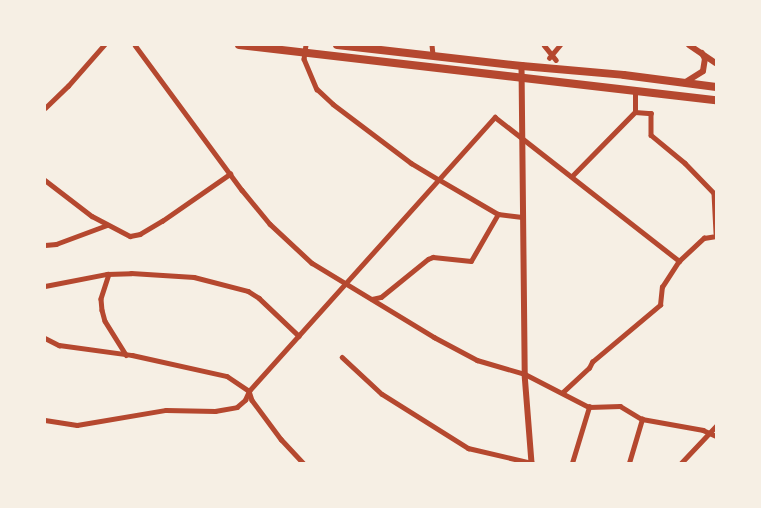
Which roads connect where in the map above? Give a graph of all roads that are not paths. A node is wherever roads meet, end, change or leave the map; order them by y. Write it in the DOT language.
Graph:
graph roads {
  1 [pos="104,45"];
  2 [pos="135,45"];
  3 [pos="239,45"];
  4 [pos="337,45"];
  5 [pos="432,45"];
  6 [pos="544,45"];
  7 [pos="560,45"];
  8 [pos="689,45"];
  9 [pos="305,49"];
  10 [pos="702,53"];
  11 [pos="433,55"];
  12 [pos="551,56"];
  13 [pos="556,60"];
  14 [pos="716,63"];
  15 [pos="522,66"];
  16 [pos="520,78"];
  17 [pos="684,83"];
  18 [pos="716,87"];
  19 [pos="635,90"];
  20 [pos="716,100"];
  21 [pos="45,108"];
  22 [pos="635,112"];
  23 [pos="521,138"];
  24 [pos="230,174"];
  25 [pos="572,176"];
  26 [pos="438,179"];
  27 [pos="45,180"];
  28 [pos="498,214"];
  29 [pos="522,217"];
  30 [pos="107,225"];
  31 [pos="716,234"];
  32 [pos="45,245"];
  33 [pos="679,261"];
  34 [pos="109,274"];
  35 [pos="346,283"];
  36 [pos="45,286"];
  37 [pos="372,299"];
  38 [pos="299,336"];
  39 [pos="45,338"];
  40 [pos="126,355"];
  41 [pos="342,357"];
  42 [pos="525,374"];
  43 [pos="249,391"];
  44 [pos="562,392"];
  45 [pos="589,407"];
  46 [pos="642,419"];
  47 [pos="45,420"];
  48 [pos="716,426"];
  49 [pos="710,433"];
  50 [pos="716,436"];
  51 [pos="303,463"];
  52 [pos="532,463"];
  53 [pos="572,463"];
  54 [pos="629,463"];
  55 [pos="681,463"];
  1 -- 21 [label="street"];
  2 -- 24 [label="street"];
  3 -- 9 [label="highway"];
  4 -- 11 [label="highway"];
  5 -- 11 [label="street"];
  6 -- 12 [label="street"];
  7 -- 12 [label="street"];
  8 -- 10 [label="main road"];
  9 -- 16 [label="highway"];
  9 -- 26 [label="street"];
  10 -- 14 [label="main road"];
  10 -- 17 [label="main road"];
  11 -- 15 [label="highway"];
  12 -- 13 [label="street"];
  15 -- 16 [label="street"];
  15 -- 17 [label="highway"];
  16 -- 19 [label="highway"];
  16 -- 23 [label="street"];
  17 -- 18 [label="highway"];
  19 -- 20 [label="highway"];
  19 -- 22 [label="street"];
  22 -- 25 [label="street"];
  22 -- 31 [label="street"];
  23 -- 25 [label="street"];
  23 -- 26 [label="street"];
  23 -- 29 [label="street"];
  24 -- 30 [label="street"];
  24 -- 35 [label="street"];
  25 -- 33 [label="street"];
  26 -- 28 [label="street"];
  26 -- 35 [label="street"];
  27 -- 30 [label="street"];
  28 -- 29 [label="street"];
  28 -- 37 [label="street"];
  29 -- 42 [label="street"];
  30 -- 32 [label="street"];
  31 -- 33 [label="street"];
  33 -- 44 [label="street"];
  34 -- 36 [label="street"];
  34 -- 38 [label="street"];
  34 -- 40 [label="street"];
  35 -- 37 [label="street"];
  35 -- 38 [label="street"];
  37 -- 42 [label="street"];
  38 -- 43 [label="street"];
  39 -- 40 [label="street"];
  40 -- 43 [label="street"];
  41 -- 52 [label="street"];
  42 -- 44 [label="street"];
  42 -- 52 [label="street"];
  43 -- 47 [label="street"];
  43 -- 51 [label="street"];
  44 -- 45 [label="street"];
  45 -- 46 [label="street"];
  45 -- 53 [label="street"];
  46 -- 49 [label="street"];
  46 -- 54 [label="street"];
  48 -- 49 [label="street"];
  49 -- 50 [label="street"];
  49 -- 55 [label="street"];
}
